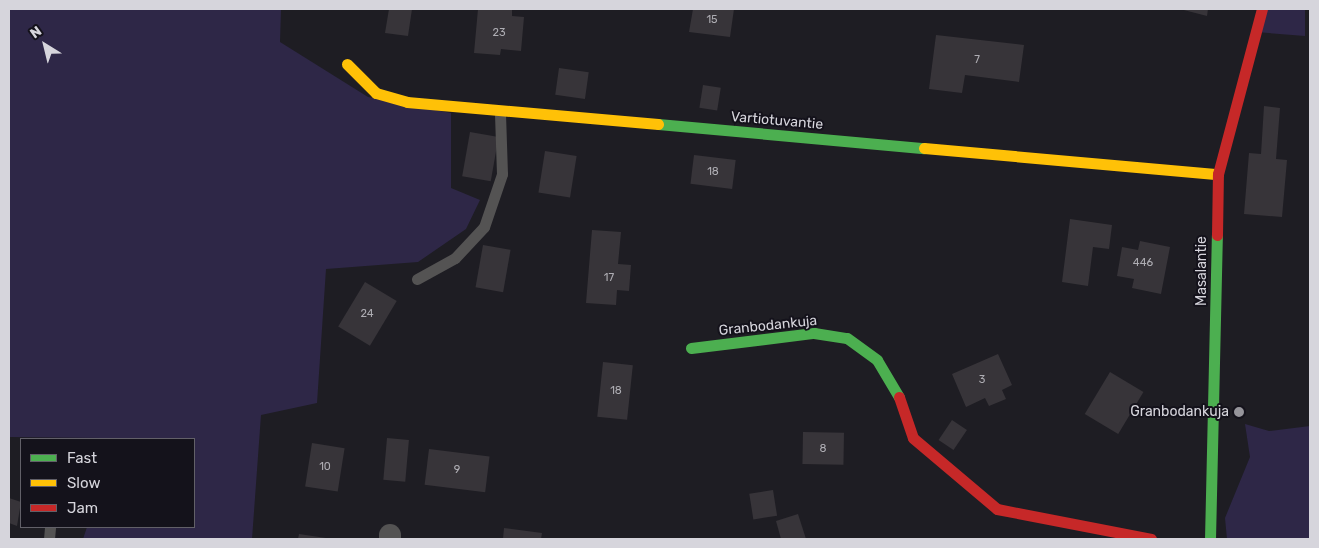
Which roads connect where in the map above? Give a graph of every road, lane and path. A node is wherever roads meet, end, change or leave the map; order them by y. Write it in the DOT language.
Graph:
graph roads {
  1 [pos="1262,9"];
  2 [pos="348,64"];
  3 [pos="500,112"];
  4 [pos="1218,174"];
  5 [pos="417,279"];
  6 [pos="692,348"];
  7 [pos="1151,539"];
  8 [pos="1210,539"];
  1 -- 4 [label="street, Masalantie"];
  2 -- 3 [label="street, Vartiotuvantie"];
  3 -- 4 [label="street, Vartiotuvantie"];
  3 -- 5 [label="lane"];
  4 -- 8 [label="street, Masalantie"];
  6 -- 7 [label="street, Granbodankuja"];
}
